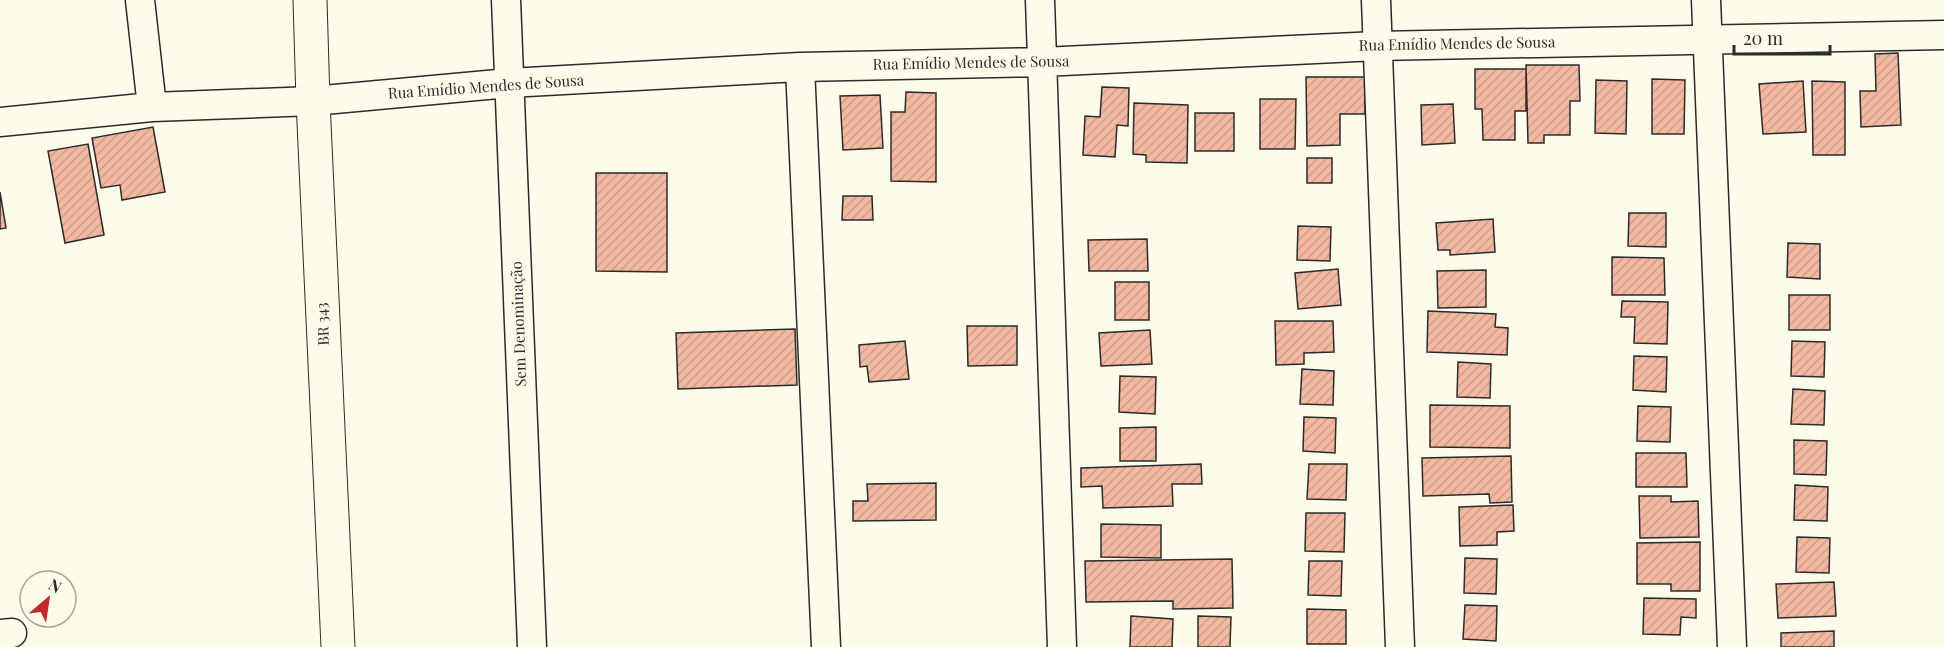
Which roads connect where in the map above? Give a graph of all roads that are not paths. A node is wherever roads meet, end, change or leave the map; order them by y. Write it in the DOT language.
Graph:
graph roads {
  1 [pos="140,0"];
  2 [pos="310,0"];
  3 [pos="506,0"];
  4 [pos="1040,0"];
  5 [pos="1376,0"];
  6 [pos="1706,0"];
  7 [pos="1944,35"];
  8 [pos="1707,38"];
  9 [pos="1377,46"];
  10 [pos="1042,62"];
  11 [pos="800,68"];
  12 [pos="508,83"];
  13 [pos="313,101"];
  14 [pos="152,107"];
  15 [pos="0,122"];
  16 [pos="338,647"];
  17 [pos="532,647"];
  18 [pos="826,647"];
  19 [pos="1062,647"];
  20 [pos="1400,647"];
  21 [pos="1732,647"];
  1 -- 14 [label="street"];
  2 -- 13 [label="main road, BR 343"];
  3 -- 12 [label="street, Sem Denominação"];
  4 -- 10 [label="street"];
  5 -- 9 [label="street"];
  6 -- 8 [label="street"];
  7 -- 8 [label="street, Rua Emídio Mendes de Sousa"];
  8 -- 9 [label="street, Rua Emídio Mendes de Sousa"];
  8 -- 21 [label="street"];
  9 -- 10 [label="street, Rua Emídio Mendes de Sousa"];
  9 -- 20 [label="street"];
  10 -- 11 [label="street, Rua Emídio Mendes de Sousa"];
  10 -- 19 [label="street"];
  11 -- 12 [label="street, Rua Emídio Mendes de Sousa"];
  11 -- 18 [label="street"];
  12 -- 13 [label="street, Rua Emídio Mendes de Sousa"];
  12 -- 17 [label="street, Sem Denominação"];
  13 -- 14 [label="street, Rua Emídio Mendes de Sousa"];
  13 -- 16 [label="main road, BR 343"];
  14 -- 15 [label="street, Rua Emídio Mendes de Sousa"];
}
